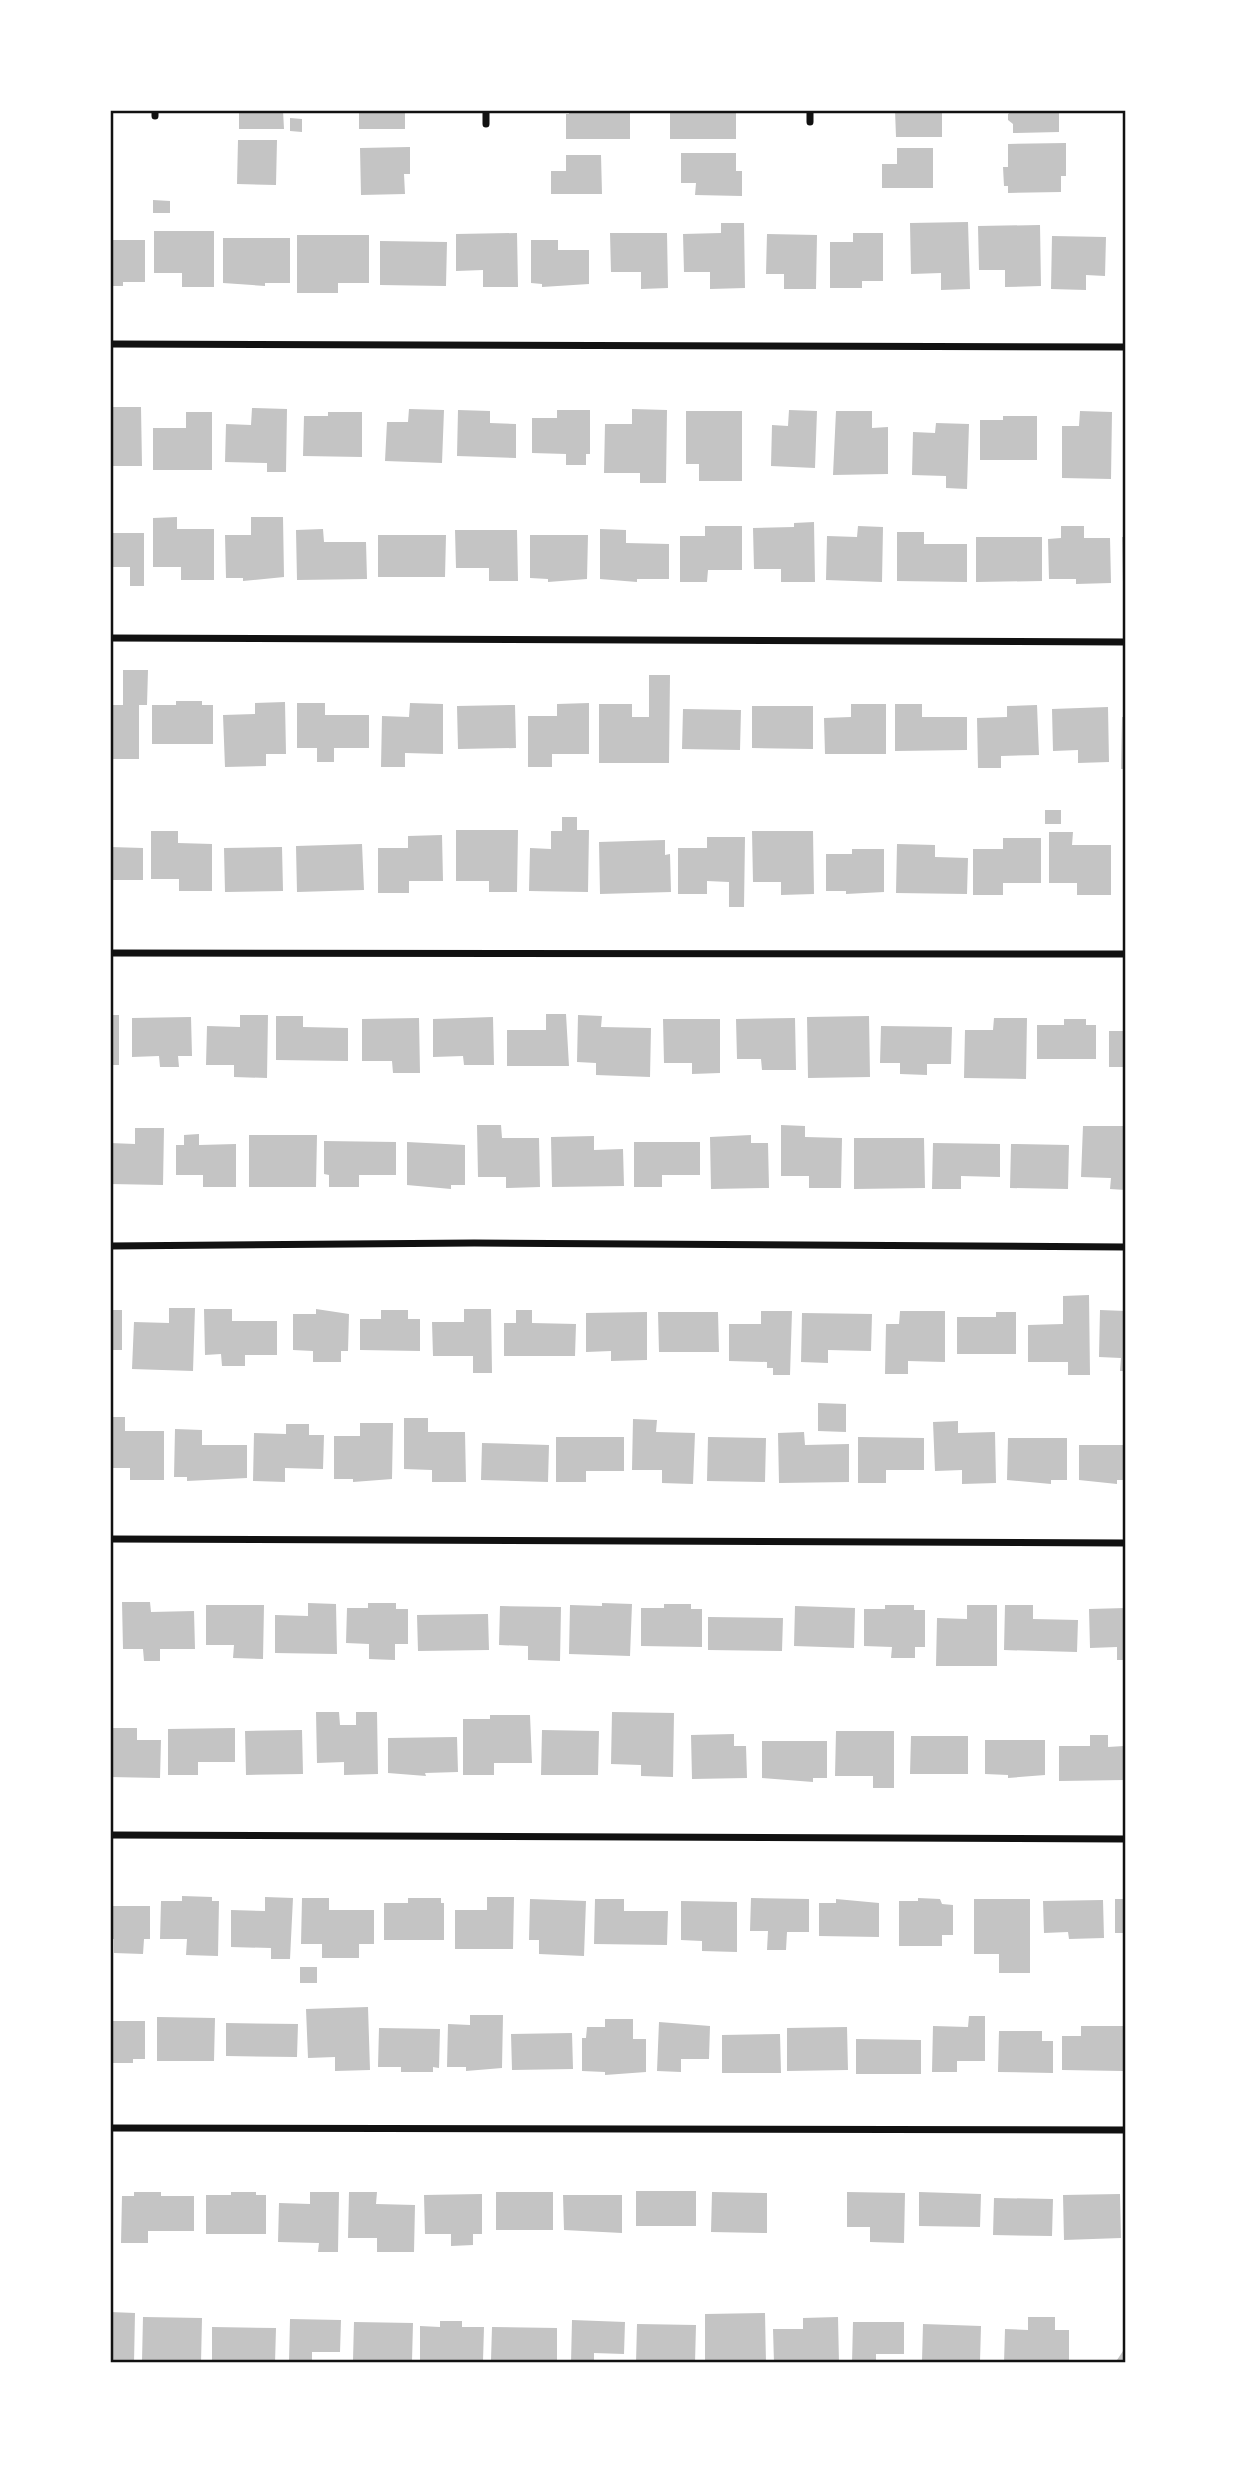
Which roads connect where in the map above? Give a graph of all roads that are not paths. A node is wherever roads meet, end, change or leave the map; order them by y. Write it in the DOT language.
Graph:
graph roads {
  1 [pos="486,110"];
  2 [pos="810,110"];
  3 [pos="810,122"];
  4 [pos="486,124"];
  5 [pos="110,344"];
  6 [pos="1126,347"];
  7 [pos="110,638"];
  8 [pos="1126,642"];
  9 [pos="110,953"];
  10 [pos="1126,954"];
  11 [pos="110,1246"];
  12 [pos="1126,1247"];
  13 [pos="110,1539"];
  14 [pos="1126,1543"];
  15 [pos="110,1835"];
  16 [pos="1126,1839"];
  17 [pos="110,2128"];
  18 [pos="1126,2130"];
  1 -- 4 [label="street"];
  2 -- 3 [label="street"];
  5 -- 6 [label="street"];
  7 -- 8 [label="street"];
  9 -- 10 [label="street"];
  11 -- 12 [label="street"];
  13 -- 14 [label="street"];
  15 -- 16 [label="street"];
  17 -- 18 [label="street"];
}
